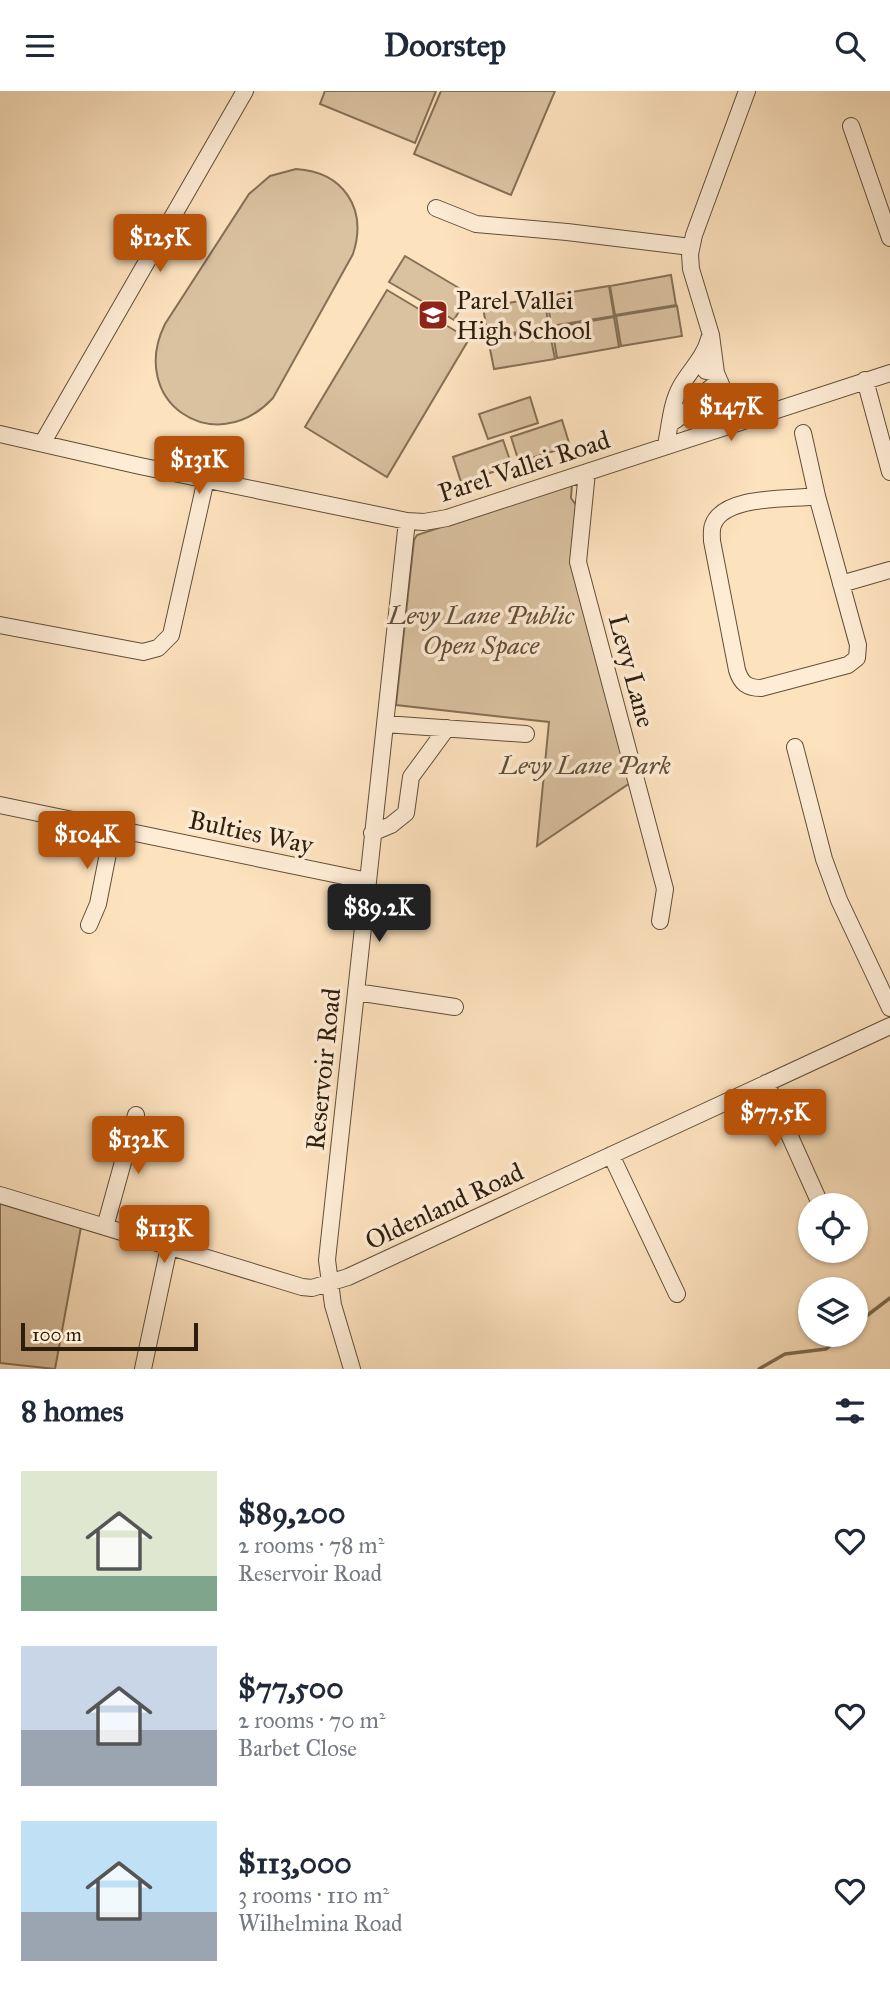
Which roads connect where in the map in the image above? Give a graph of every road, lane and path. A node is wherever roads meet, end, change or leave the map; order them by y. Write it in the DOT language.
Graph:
graph roads {
  1 [pos="245,91"];
  2 [pos="747,91"];
  3 [pos="851,126"];
  4 [pos="436,208"];
  5 [pos="890,238"];
  6 [pos="691,247"];
  7 [pos="710,335"];
  8 [pos="693,368"];
  9 [pos="890,373"];
  10 [pos="718,378"];
  11 [pos="865,380"];
  12 [pos="737,422"];
  13 [pos="671,423"];
  14 [pos="803,433"];
  15 [pos="0,434"];
  16 [pos="43,442"];
  17 [pos="666,445"];
  18 [pos="587,472"];
  19 [pos="890,472"];
  20 [pos="206,478"];
  21 [pos="817,496"];
  22 [pos="407,521"];
  23 [pos="890,571"];
  24 [pos="841,584"];
  25 [pos="0,625"];
  26 [pos="385,723"];
  27 [pos="446,728"];
  28 [pos="526,734"];
  29 [pos="795,747"];
  30 [pos="0,805"];
  31 [pos="113,828"];
  32 [pos="372,833"];
  33 [pos="368,881"];
  34 [pos="660,921"];
  35 [pos="89,925"];
  36 [pos="356,992"];
  37 [pos="455,1007"];
  38 [pos="890,1008"];
  39 [pos="890,1025"];
  40 [pos="766,1083"];
  41 [pos="136,1115"];
  42 [pos="611,1155"];
  43 [pos="815,1193"];
  44 [pos="0,1195"];
  45 [pos="105,1227"];
  46 [pos="169,1247"];
  47 [pos="330,1283"];
  48 [pos="677,1294"];
  49 [pos="143,1369"];
  50 [pos="352,1369"];
  1 -- 16 [label="street"];
  2 -- 6 [label="street"];
  3 -- 5 [label="street"];
  4 -- 6 [label="street"];
  6 -- 7 [label="street"];
  7 -- 8 [label="street"];
  7 -- 10 [label="street"];
  8 -- 10 [label="street"];
  8 -- 13 [label="street"];
  9 -- 11 [label="street, Parel Vallei Road"];
  10 -- 12 [label="street"];
  10 -- 13 [label="street"];
  11 -- 12 [label="street, Parel Vallei Road"];
  11 -- 19 [label="street"];
  12 -- 17 [label="street, Parel Vallei Road"];
  13 -- 17 [label="street"];
  14 -- 21 [label="street"];
  15 -- 16 [label="street, Parel Vallei Road"];
  16 -- 20 [label="street, Parel Vallei Road"];
  17 -- 18 [label="street, Parel Vallei Road"];
  18 -- 22 [label="street, Parel Vallei Road"];
  18 -- 34 [label="street, Levy Lane"];
  20 -- 22 [label="street, Parel Vallei Road"];
  20 -- 25 [label="street"];
  21 -- 24 [label="street"];
  21 -- 24 [label="street"];
  22 -- 26 [label="street, Reservoir Road"];
  23 -- 24 [label="street"];
  26 -- 27 [label="street"];
  26 -- 32 [label="street, Reservoir Road"];
  27 -- 28 [label="street"];
  27 -- 32 [label="street"];
  29 -- 38 [label="street"];
  30 -- 31 [label="street, Bulties Way"];
  31 -- 33 [label="street, Bulties Way"];
  31 -- 35 [label="street"];
  32 -- 33 [label="street, Reservoir Road"];
  33 -- 36 [label="street, Reservoir Road"];
  36 -- 37 [label="street"];
  36 -- 47 [label="street, Reservoir Road"];
  39 -- 40 [label="street, Oldenland Road"];
  40 -- 42 [label="street, Oldenland Road"];
  40 -- 43 [label="street"];
  41 -- 45 [label="street"];
  42 -- 47 [label="street, Oldenland Road"];
  42 -- 48 [label="street"];
  44 -- 45 [label="street, Oldenland Road"];
  45 -- 46 [label="street, Oldenland Road"];
  46 -- 47 [label="street, Oldenland Road"];
  46 -- 49 [label="street"];
  47 -- 50 [label="street, Reservoir Road"];
}
